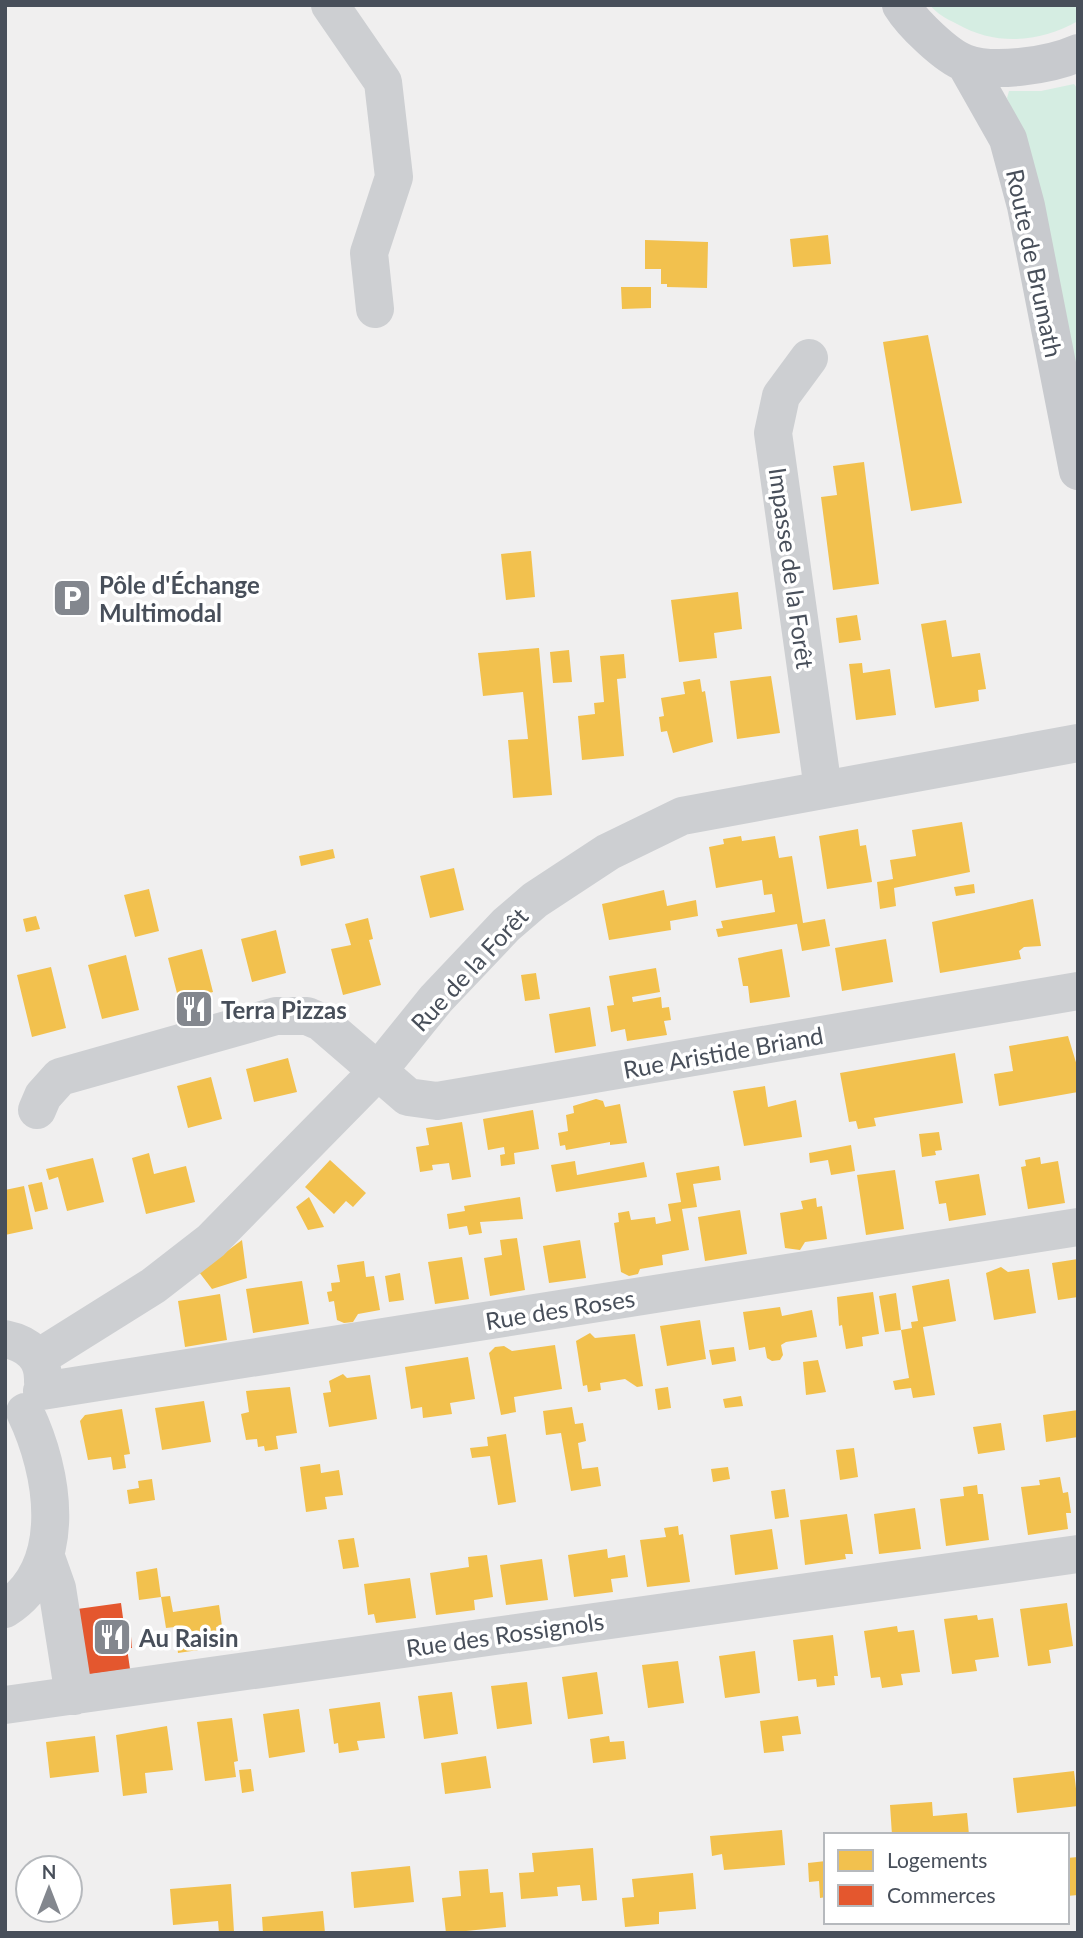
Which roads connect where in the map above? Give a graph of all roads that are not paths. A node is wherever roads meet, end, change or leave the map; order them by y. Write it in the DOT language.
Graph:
graph roads {
  1 [pos="330,5"];
  2 [pos="901,5"];
  3 [pos="1078,53"];
  4 [pos="965,63"];
  5 [pos="375,309"];
  6 [pos="809,358"];
  7 [pos="1078,471"];
  8 [pos="1078,743"];
  9 [pos="823,789"];
  10 [pos="1078,991"];
  11 [pos="377,1072"];
  12 [pos="37,1110"];
  13 [pos="1078,1227"];
  14 [pos="5,1339"];
  15 [pos="23,1403"];
  16 [pos="1078,1554"];
  17 [pos="46,1557"];
  18 [pos="5,1589"];
  19 [pos="5,1609"];
  20 [pos="74,1696"];
  21 [pos="5,1705"];
  1 -- 5 [label="street"];
  2 -- 4 [label="main road"];
  3 -- 4 [label="main road"];
  4 -- 7 [label="main road, Route de Brumath"];
  6 -- 9 [label="street, Impasse de la Forêt"];
  8 -- 9 [label="street, Rue de la Forêt"];
  9 -- 11 [label="street, Rue de la Forêt"];
  10 -- 11 [label="street, Rue Aristide Briand"];
  11 -- 12 [label="street, Rue Aristide Briand"];
  11 -- 15 [label="street, Rue de la Forêt"];
  13 -- 15 [label="street, Rue des Roses"];
  14 -- 15 [label="street"];
  15 -- 17 [label="street"];
  15 -- 18 [label="street"];
  16 -- 20 [label="street, Rue des Rossignols"];
  17 -- 19 [label="street"];
  17 -- 20 [label="street"];
  20 -- 21 [label="street, Rue des Rossignols"];
}
